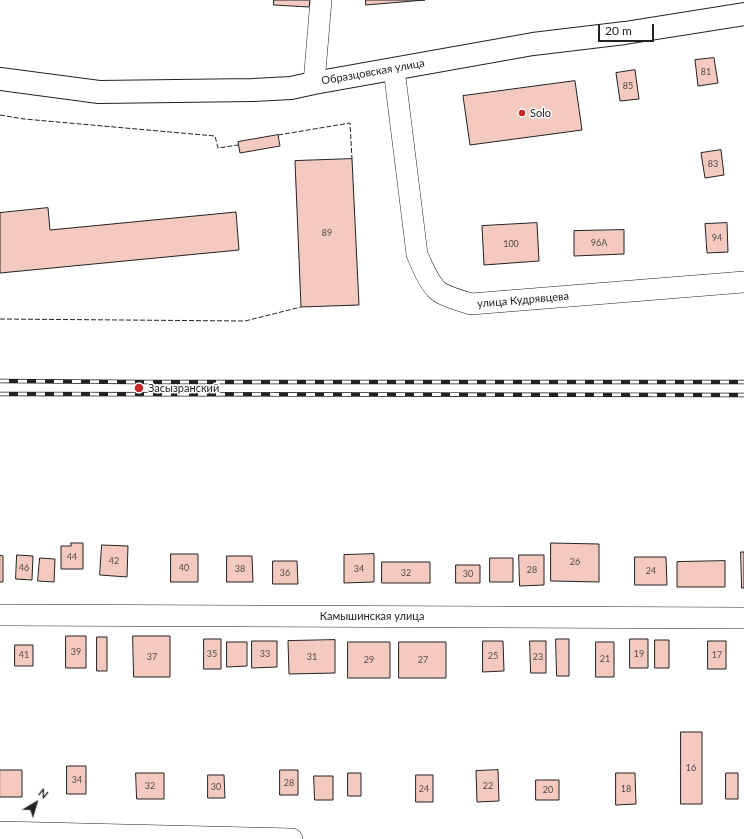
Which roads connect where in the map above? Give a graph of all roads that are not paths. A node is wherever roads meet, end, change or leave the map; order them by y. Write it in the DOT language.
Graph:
graph roads {
  1 [pos="321,0"];
  2 [pos="744,14"];
  3 [pos="394,69"];
  4 [pos="0,79"];
  5 [pos="314,83"];
  6 [pos="744,282"];
  7 [pos="0,615"];
  8 [pos="744,618"];
  9 [pos="0,832"];
  10 [pos="292,839"];
  1 -- 5 [label="street"];
  2 -- 3 [label="main road, Образцовская улица"];
  3 -- 5 [label="main road, Образцовская улица"];
  3 -- 6 [label="street, улица Кудрявцева"];
  4 -- 5 [label="main road, Образцовская улица"];
  7 -- 8 [label="street, Камышинская улица"];
  9 -- 10 [label="street"];
}
